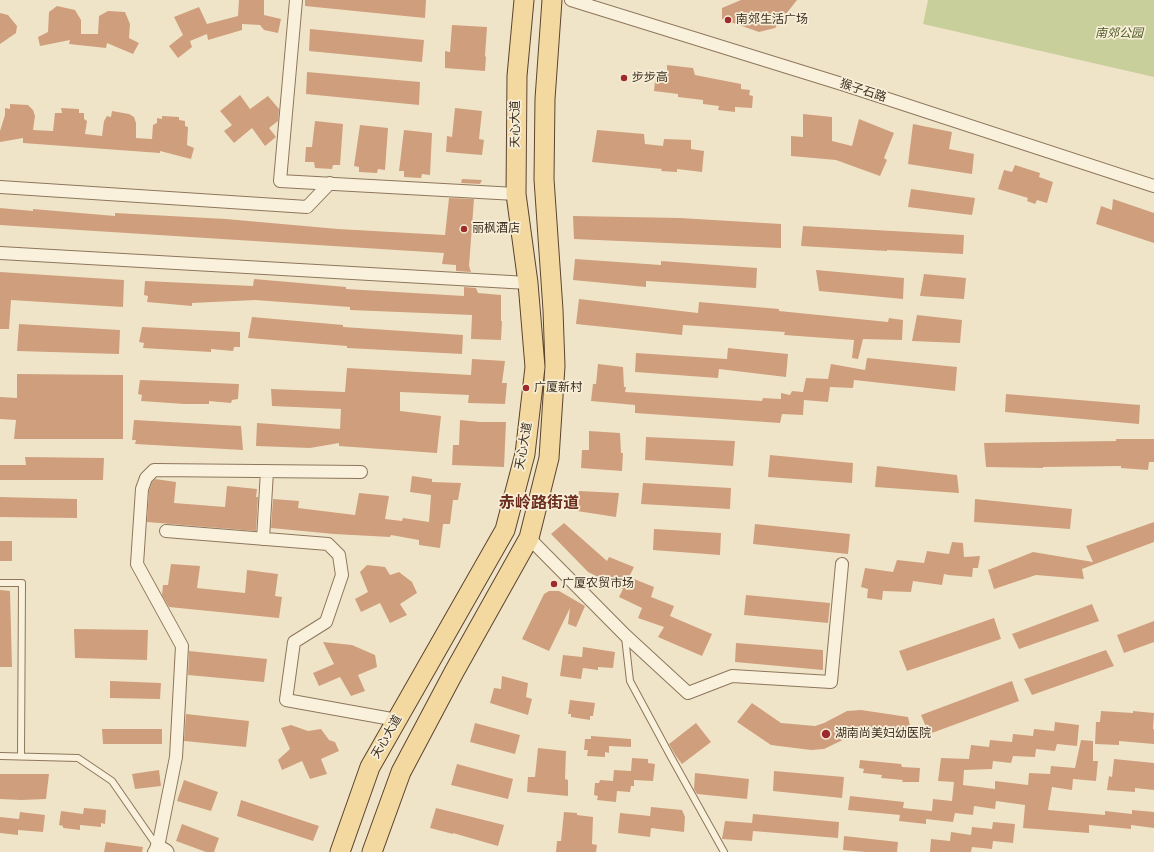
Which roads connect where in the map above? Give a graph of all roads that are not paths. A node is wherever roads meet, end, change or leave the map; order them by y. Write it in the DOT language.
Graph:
graph roads {
  1 [pos="296,0"];
  2 [pos="524,0"];
  3 [pos="552,0"];
  4 [pos="571,0"];
  5 [pos="330,183"];
  6 [pos="1154,186"];
  7 [pos="0,188"];
  8 [pos="516,194"];
  9 [pos="0,252"];
  10 [pos="528,282"];
  11 [pos="267,471"];
  12 [pos="361,472"];
  13 [pos="166,531"];
  14 [pos="262,538"];
  15 [pos="529,538"];
  16 [pos="842,564"];
  17 [pos="0,583"];
  18 [pos="625,635"];
  19 [pos="397,720"];
  20 [pos="0,756"];
  21 [pos="21,756"];
  22 [pos="159,850"];
  23 [pos="340,852"];
  24 [pos="372,852"];
  25 [pos="724,852"];
  1 -- 5 [label="street"];
  2 -- 8 [label="main road, 天心大道"];
  3 -- 15 [label="main road, 天心大道"];
  4 -- 6 [label="street, 猴子石路"];
  5 -- 7 [label="street"];
  5 -- 8 [label="street"];
  8 -- 10 [label="main road, 天心大道"];
  9 -- 10 [label="street"];
  10 -- 19 [label="main road, 天心大道"];
  11 -- 12 [label="street"];
  11 -- 14 [label="street"];
  11 -- 22 [label="street"];
  13 -- 14 [label="street"];
  14 -- 19 [label="street"];
  15 -- 18 [label="street"];
  15 -- 24 [label="main road, 天心大道"];
  16 -- 18 [label="street"];
  17 -- 21 [label="lane"];
  18 -- 25 [label="lane"];
  19 -- 23 [label="main road, 天心大道"];
  20 -- 21 [label="lane"];
  21 -- 22 [label="lane"];
}
